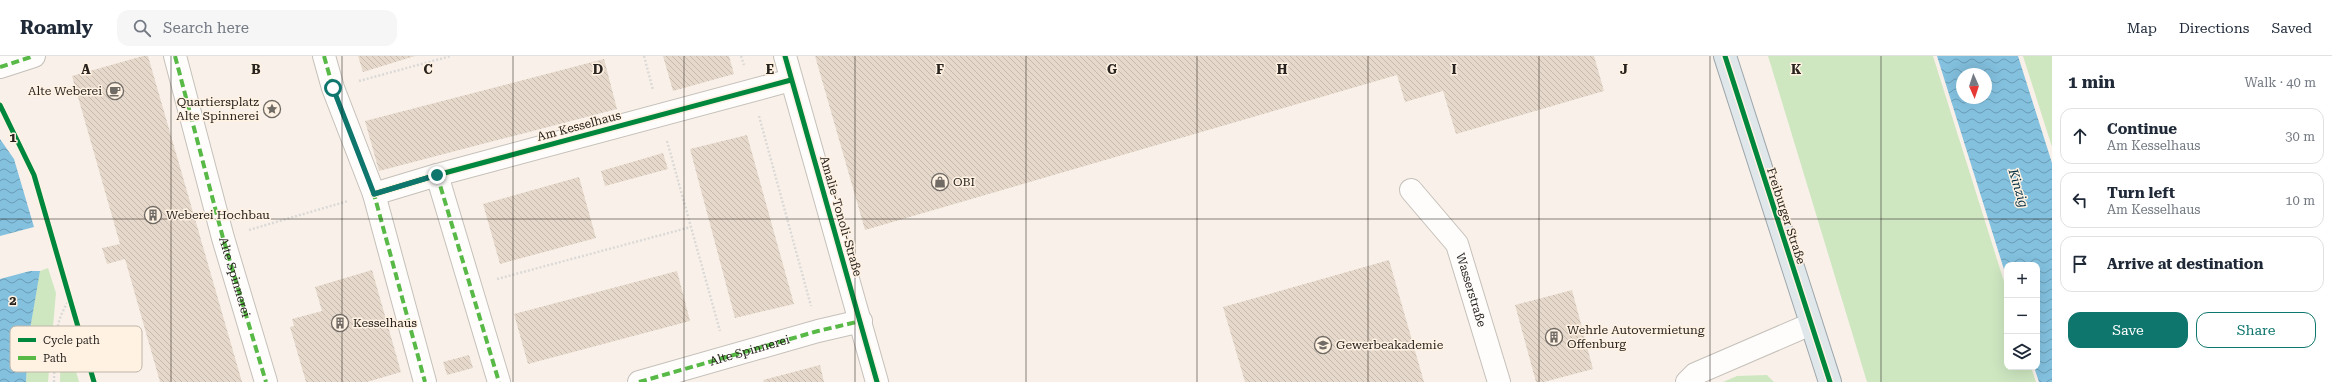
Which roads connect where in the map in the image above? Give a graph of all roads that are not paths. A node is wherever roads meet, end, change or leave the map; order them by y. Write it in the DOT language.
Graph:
graph roads {
  1 [pos="34,56"];
  2 [pos="175,56"];
  3 [pos="324,56"];
  4 [pos="785,56"];
  5 [pos="1725,56"];
  6 [pos="0,67"];
  7 [pos="791,80"];
  8 [pos="437,175"];
  9 [pos="1411,190"];
  10 [pos="374,194"];
  11 [pos="861,321"];
  12 [pos="1811,324"];
  13 [pos="266,382"];
  14 [pos="425,382"];
  15 [pos="499,382"];
  16 [pos="639,382"];
  17 [pos="877,382"];
  18 [pos="1499,382"];
  19 [pos="1687,382"];
  20 [pos="1830,382"];
  1 -- 6 [label="street"];
  2 -- 13 [label="street, Alte Spinnerei"];
  3 -- 10 [label="street"];
  4 -- 7 [label="street, Amalie-Tonoli-Straße"];
  5 -- 12 [label="main road, Freiburger Straße"];
  7 -- 8 [label="street, Am Kesselhaus"];
  7 -- 11 [label="street, Amalie-Tonoli-Straße"];
  8 -- 10 [label="street, Am Kesselhaus"];
  8 -- 15 [label="street"];
  9 -- 18 [label="street, Wasserstraße"];
  10 -- 14 [label="street"];
  11 -- 16 [label="street, Alte Spinnerei"];
  11 -- 17 [label="street, Amalie-Tonoli-Straße"];
  12 -- 19 [label="street"];
  12 -- 20 [label="main road, Freiburger Straße"];
}
